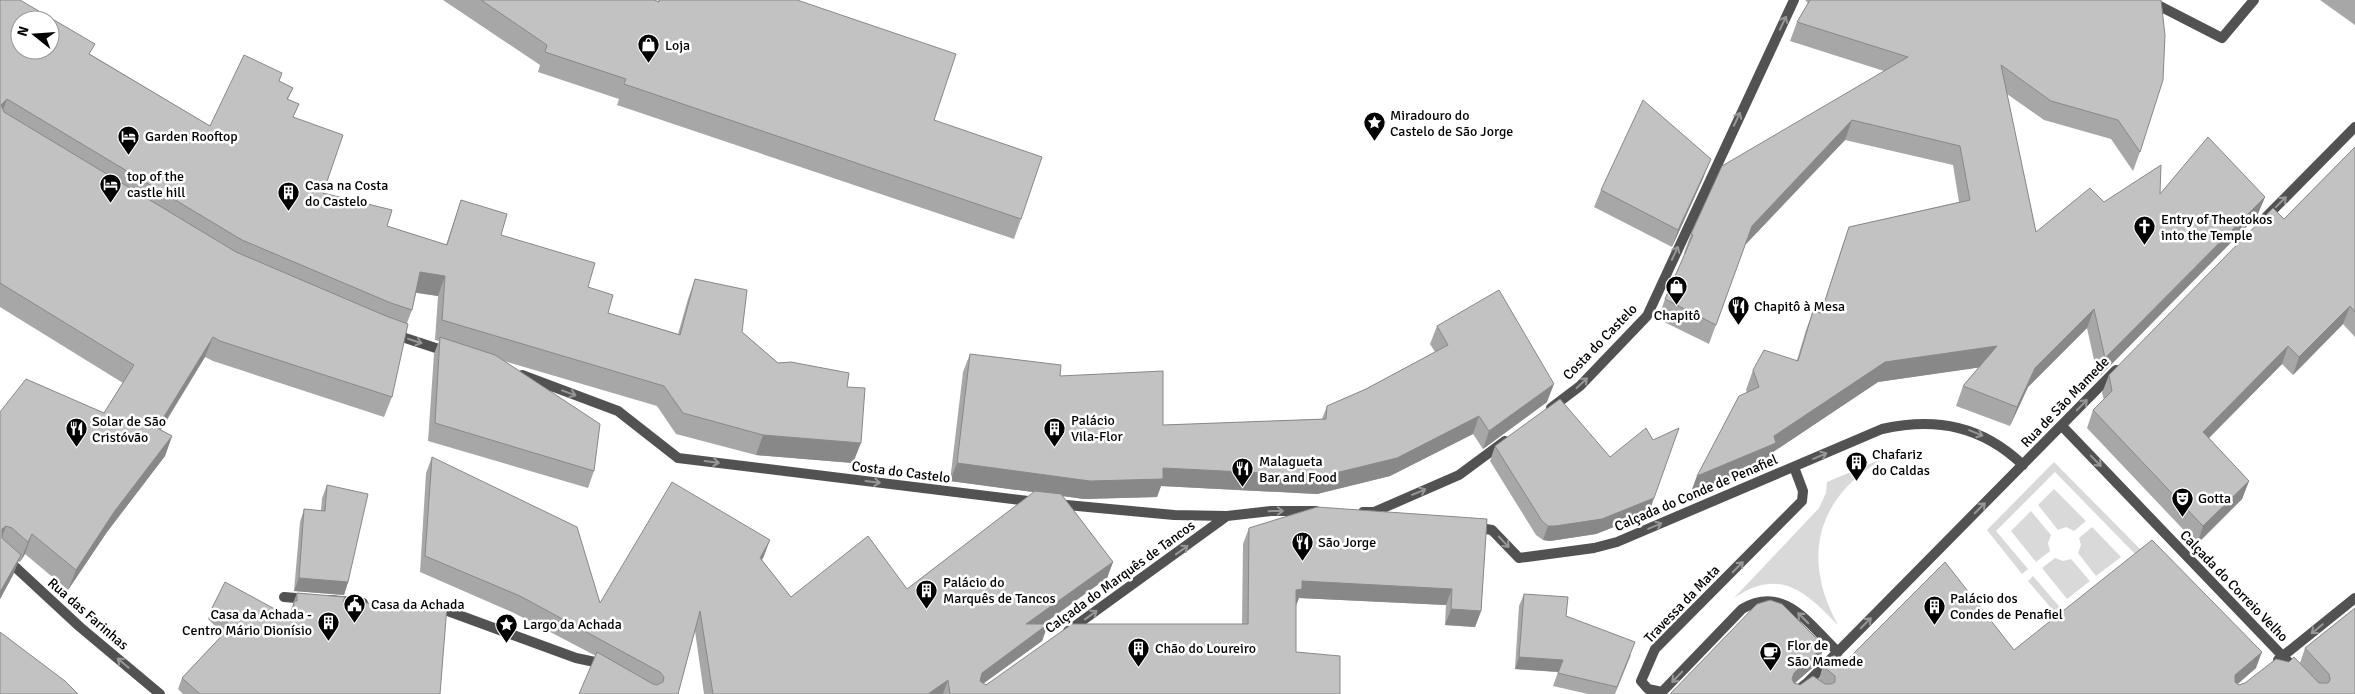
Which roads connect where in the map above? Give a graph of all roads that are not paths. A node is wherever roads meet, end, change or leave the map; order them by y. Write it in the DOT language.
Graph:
graph roads {
  1 [pos="1794,0"];
  2 [pos="2148,0"];
  3 [pos="2254,0"];
  4 [pos="2355,127"];
  5 [pos="2258,226"];
  6 [pos="381,330"];
  7 [pos="457,354"];
  8 [pos="2126,360"];
  9 [pos="514,373"];
  10 [pos="1542,414"];
  11 [pos="2062,426"];
  12 [pos="1512,436"];
  13 [pos="2023,465"];
  14 [pos="1794,467"];
  15 [pos="1327,512"];
  16 [pos="1356,512"];
  17 [pos="1374,512"];
  18 [pos="1394,515"];
  19 [pos="1228,516"];
  20 [pos="1463,525"];
  21 [pos="0,553"];
  22 [pos="284,597"];
  23 [pos="2355,598"];
  24 [pos="369,604"];
  25 [pos="426,608"];
  26 [pos="1062,636"];
  27 [pos="1838,652"];
  28 [pos="2283,656"];
  29 [pos="2268,668"];
  30 [pos="611,671"];
  31 [pos="2306,682"];
  32 [pos="160,694"];
  33 [pos="1793,694"];
  10 -- 1 [label="street, Costa do Castelo, one-way"];
  2 -- 3 [label="street"];
  5 -- 4 [label="street, one-way"];
  6 -- 7 [label="street, one-way"];
  11 -- 8 [label="street, Rua de São Mamede, one-way"];
  9 -- 19 [label="street, Costa do Castelo, one-way"];
  11 -- 13 [label="street, Rua de São Mamede"];
  11 -- 28 [label="street, Calçada do Correio Velho, one-way"];
  17 -- 12 [label="street, one-way"];
  14 -- 13 [label="street, Calçada do Conde de Penafiel, one-way"];
  27 -- 13 [label="street, Rua de São Mamede, one-way"];
  20 -- 14 [label="street, Calçada do Conde de Penafiel, one-way"];
  27 -- 14 [label="street, Travessa da Mata, one-way"];
  19 -- 15 [label="street, Costa do Castelo, one-way"];
  16 -- 17 [label="street"];
  17 -- 18 [label="street"];
  26 -- 19 [label="street, Calçada do Marquês de Tancos, one-way"];
  32 -- 21 [label="street, Rua das Farinhas, one-way"];
  22 -- 24 [label="street"];
  23 -- 28 [label="street, one-way"];
  25 -- 30 [label="street"];
  27 -- 33 [label="street, Rua de São Mamede"];
  28 -- 29 [label="street"];
  28 -- 31 [label="street, Calçada do Correio Velho"];
}
